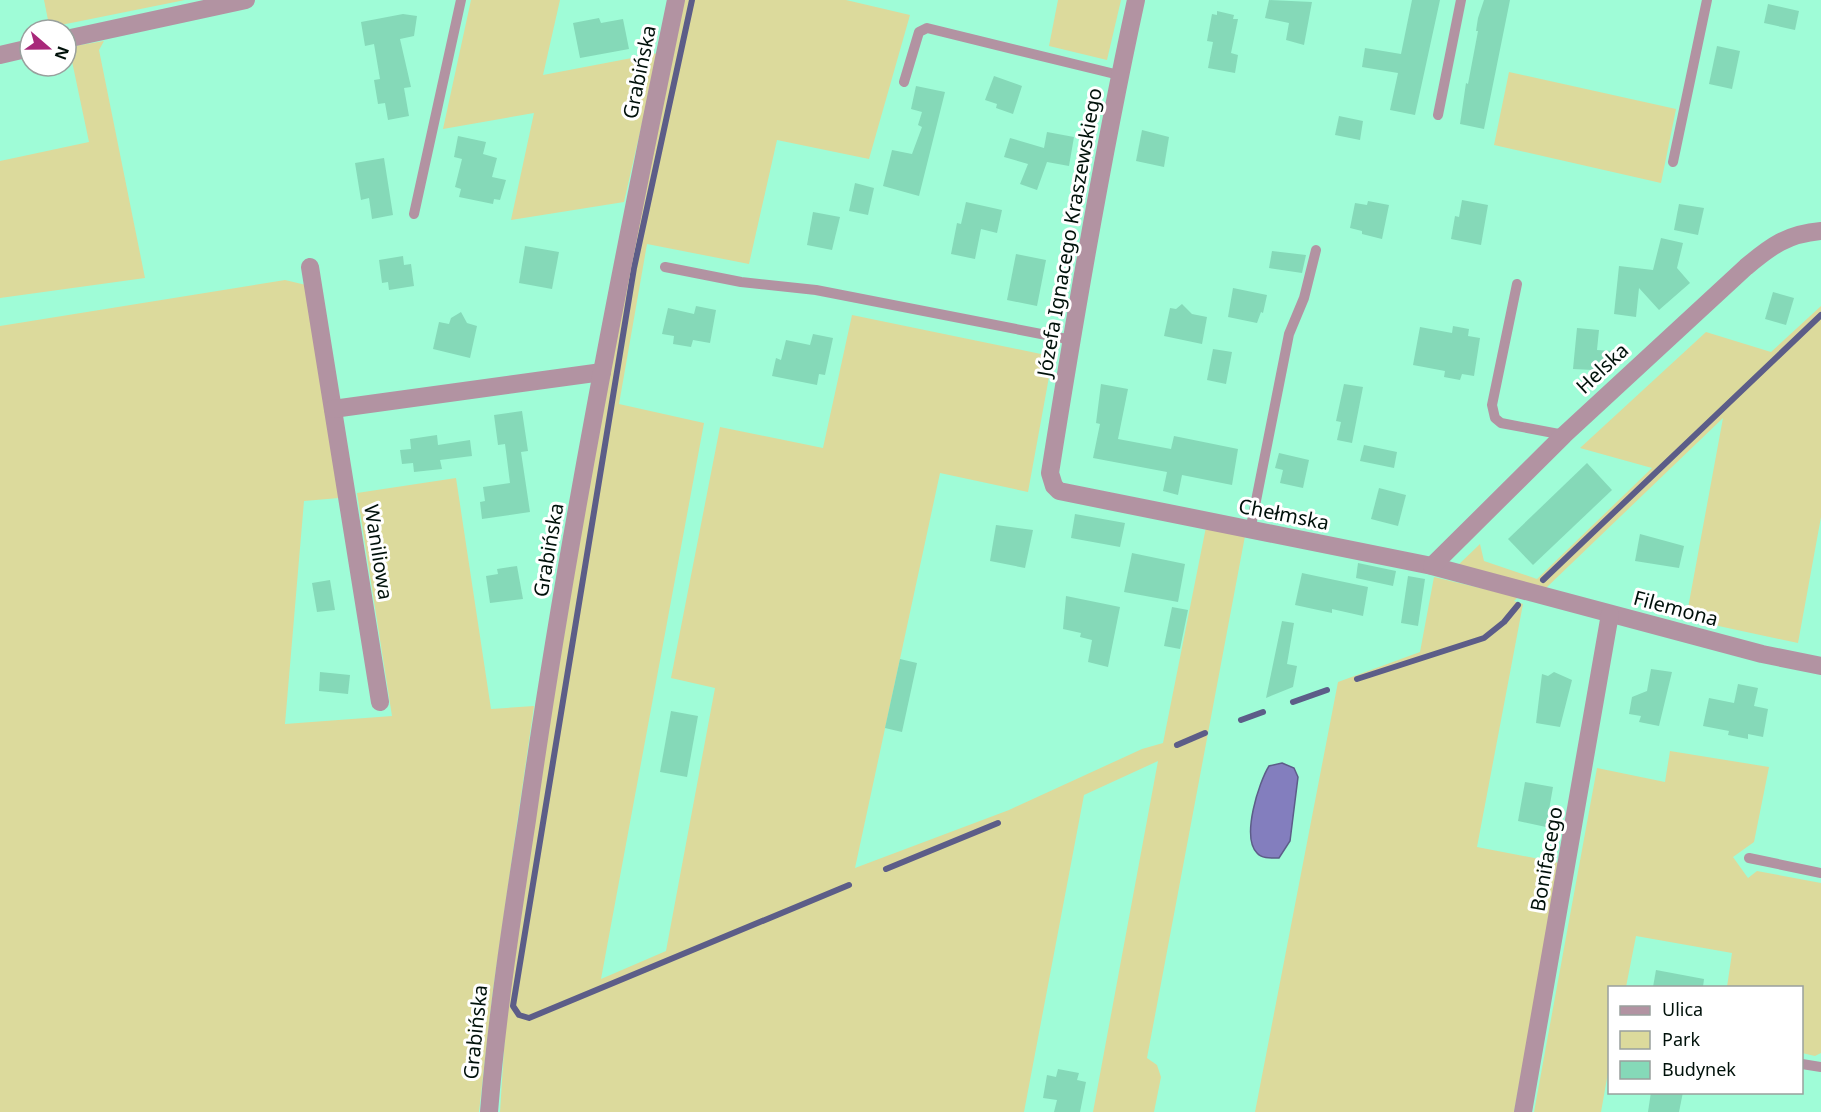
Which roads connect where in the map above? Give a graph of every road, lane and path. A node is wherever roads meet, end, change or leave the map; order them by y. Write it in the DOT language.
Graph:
graph roads {
  1 [pos="246,0"];
  2 [pos="461,0"];
  3 [pos="676,0"];
  4 [pos="1136,0"];
  5 [pos="1461,0"];
  6 [pos="1707,0"];
  7 [pos="78,36"];
  8 [pos="18,51"];
  9 [pos="0,55"];
  10 [pos="1119,75"];
  11 [pos="903,82"];
  12 [pos="1438,115"];
  13 [pos="1673,162"];
  14 [pos="414,214"];
  15 [pos="1821,231"];
  16 [pos="1316,250"];
  17 [pos="310,267"];
  18 [pos="665,267"];
  19 [pos="1516,284"];
  20 [pos="1071,340"];
  21 [pos="602,372"];
  22 [pos="333,409"];
  23 [pos="1564,435"];
  24 [pos="1050,473"];
  25 [pos="1250,531"];
  26 [pos="1432,566"];
  27 [pos="1520,591"];
  28 [pos="1610,614"];
  29 [pos="1821,666"];
  30 [pos="380,702"];
  31 [pos="1749,858"];
  32 [pos="1821,873"];
  33 [pos="1803,1064"];
  34 [pos="1821,1068"];
  35 [pos="489,1112"];
  36 [pos="1523,1112"];
  1 -- 7 [label="street"];
  2 -- 14 [label="lane"];
  3 -- 21 [label="street, Grabińska"];
  4 -- 10 [label="street, Józefa Ignacego Kraszewskiego"];
  5 -- 12 [label="lane"];
  6 -- 13 [label="lane"];
  8 -- 9 [label="street"];
  10 -- 11 [label="lane"];
  10 -- 20 [label="street, Józefa Ignacego Kraszewskiego"];
  15 -- 23 [label="street, Helska"];
  16 -- 25 [label="lane"];
  17 -- 22 [label="street, Waniliowa"];
  18 -- 20 [label="lane"];
  19 -- 23 [label="lane"];
  20 -- 24 [label="street, Józefa Ignacego Kraszewskiego"];
  21 -- 22 [label="street"];
  21 -- 35 [label="street, Grabińska"];
  22 -- 30 [label="street, Waniliowa"];
  23 -- 26 [label="street, Helska"];
  24 -- 25 [label="street, Chełmska"];
  25 -- 26 [label="street, Chełmska"];
  26 -- 27 [label="street, Chełmska"];
  27 -- 28 [label="street, Filemona"];
  28 -- 29 [label="street, Filemona"];
  28 -- 36 [label="street, Bonifacego"];
  31 -- 32 [label="lane"];
  33 -- 34 [label="lane"];
}
